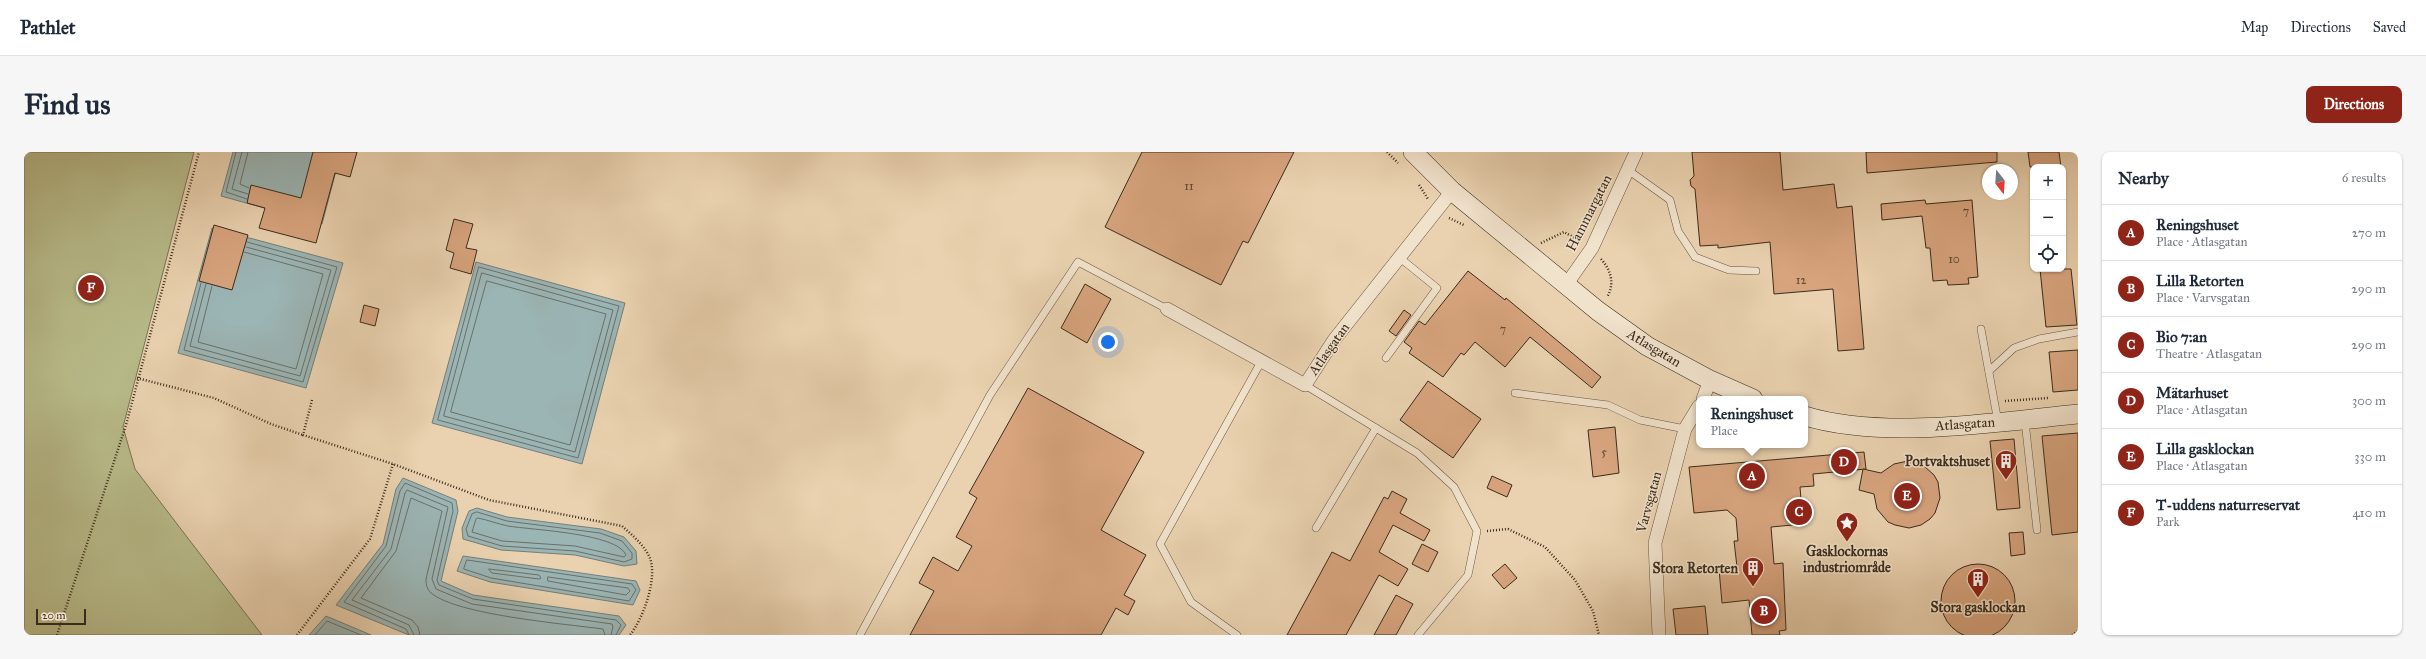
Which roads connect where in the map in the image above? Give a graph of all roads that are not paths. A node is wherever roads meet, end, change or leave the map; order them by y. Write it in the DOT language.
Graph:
graph roads {
  1 [pos="1413,152"];
  2 [pos="1636,152"];
  3 [pos="1628,170"];
  4 [pos="1452,191"];
  5 [pos="1400,258"];
  6 [pos="1756,271"];
  7 [pos="1566,285"];
  8 [pos="1167,309"];
  9 [pos="1981,329"];
  10 [pos="2078,332"];
  11 [pos="1386,358"];
  12 [pos="1262,360"];
  13 [pos="1988,371"];
  14 [pos="1710,380"];
  15 [pos="1304,385"];
  16 [pos="1514,393"];
  17 [pos="1704,396"];
  18 [pos="1746,396"];
  19 [pos="1696,411"];
  20 [pos="2078,414"];
  21 [pos="1808,416"];
  22 [pos="2025,419"];
  23 [pos="1998,422"];
  24 [pos="1376,428"];
  25 [pos="1685,429"];
  26 [pos="1316,528"];
  27 [pos="2037,530"];
  28 [pos="860,635"];
  29 [pos="1237,635"];
  30 [pos="1418,635"];
  31 [pos="1659,635"];
  1 -- 4 [label="street, Atlasgatan"];
  2 -- 3 [label="street, Hammargatan"];
  3 -- 6 [label="lane"];
  3 -- 7 [label="street, Hammargatan"];
  4 -- 5 [label="street, Atlasgatan"];
  4 -- 7 [label="street, Atlasgatan"];
  5 -- 11 [label="lane"];
  5 -- 15 [label="street, Atlasgatan"];
  7 -- 14 [label="street, Atlasgatan"];
  8 -- 12 [label="street, Atlasgatan"];
  8 -- 28 [label="lane"];
  9 -- 13 [label="lane"];
  10 -- 13 [label="lane"];
  12 -- 15 [label="street, Atlasgatan"];
  12 -- 29 [label="lane"];
  13 -- 23 [label="lane"];
  14 -- 17 [label="street"];
  14 -- 18 [label="street, Atlasgatan"];
  15 -- 24 [label="lane"];
  16 -- 25 [label="lane"];
  19 -- 25 [label="street, Varvsgatan"];
  20 -- 22 [label="street, Atlasgatan"];
  21 -- 23 [label="street, Atlasgatan"];
  22 -- 23 [label="street, Atlasgatan"];
  22 -- 27 [label="lane"];
  24 -- 26 [label="lane"];
  24 -- 30 [label="lane"];
  25 -- 31 [label="street, Varvsgatan"];
}
